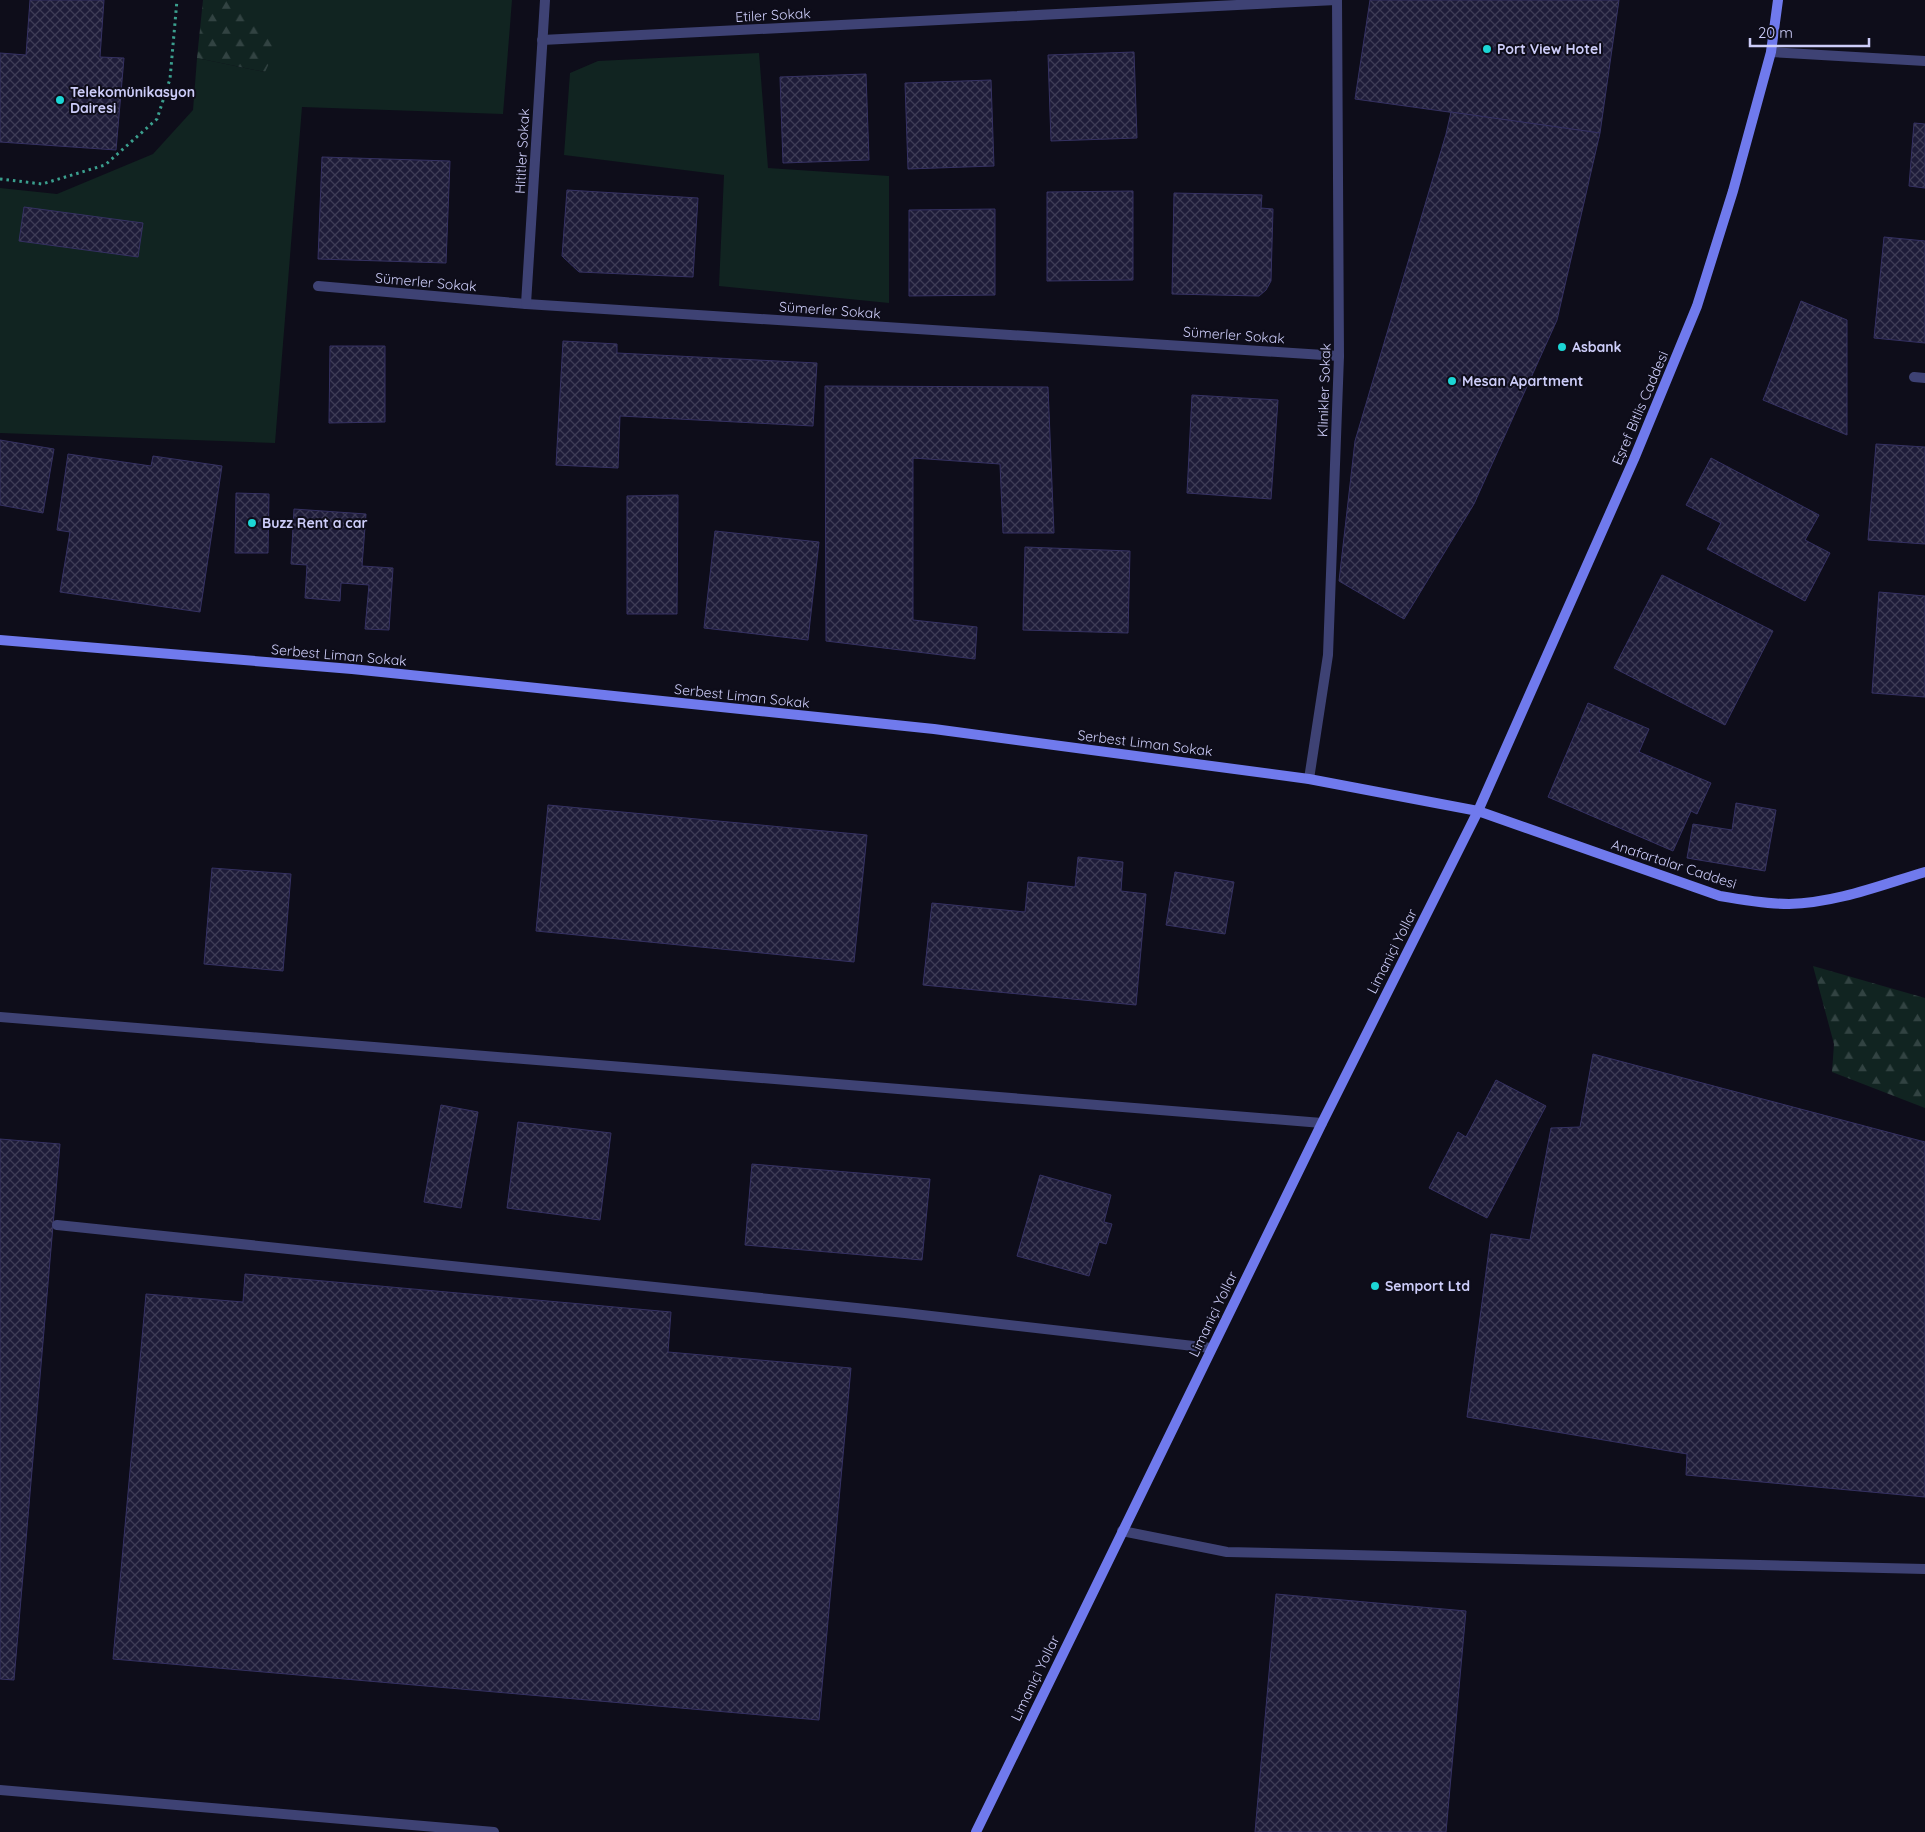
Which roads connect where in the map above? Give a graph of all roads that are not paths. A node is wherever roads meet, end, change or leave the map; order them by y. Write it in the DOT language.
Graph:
graph roads {
  1 [pos="545,0"];
  2 [pos="1337,0"];
  3 [pos="1778,0"];
  4 [pos="542,40"];
  5 [pos="1771,52"];
  6 [pos="1925,60"];
  7 [pos="318,286"];
  8 [pos="526,304"];
  9 [pos="1340,356"];
  10 [pos="1914,377"];
  11 [pos="1925,378"];
  12 [pos="0,640"];
  13 [pos="1308,778"];
  14 [pos="1478,811"];
  15 [pos="1925,872"];
  16 [pos="0,1017"];
  17 [pos="1322,1122"];
  18 [pos="57,1225"];
  19 [pos="1211,1348"];
  20 [pos="1122,1531"];
  21 [pos="1925,1569"];
  22 [pos="0,1790"];
  23 [pos="494,1832"];
  24 [pos="976,1832"];
  1 -- 4 [label="street, Hititler Sokak"];
  2 -- 4 [label="street, Etiler Sokak"];
  2 -- 9 [label="street, Klinikler Sokak"];
  3 -- 5 [label="main road, Eşref Bitlis Caddesi"];
  4 -- 8 [label="street, Hititler Sokak"];
  5 -- 6 [label="street"];
  5 -- 14 [label="main road, Eşref Bitlis Caddesi"];
  7 -- 8 [label="street, Sümerler Sokak"];
  8 -- 9 [label="street, Sümerler Sokak"];
  9 -- 13 [label="street, Klinikler Sokak"];
  10 -- 11 [label="street"];
  12 -- 13 [label="main road, Serbest Liman Sokak"];
  13 -- 14 [label="main road, Serbest Liman Sokak"];
  14 -- 15 [label="main road, Anafartalar Caddesi"];
  14 -- 17 [label="main road, Limaniçi Yollar"];
  16 -- 17 [label="street"];
  17 -- 19 [label="main road, Limaniçi Yollar"];
  18 -- 19 [label="street"];
  19 -- 20 [label="main road, Limaniçi Yollar"];
  20 -- 21 [label="street"];
  20 -- 24 [label="main road, Limaniçi Yollar"];
  22 -- 23 [label="street"];
}
